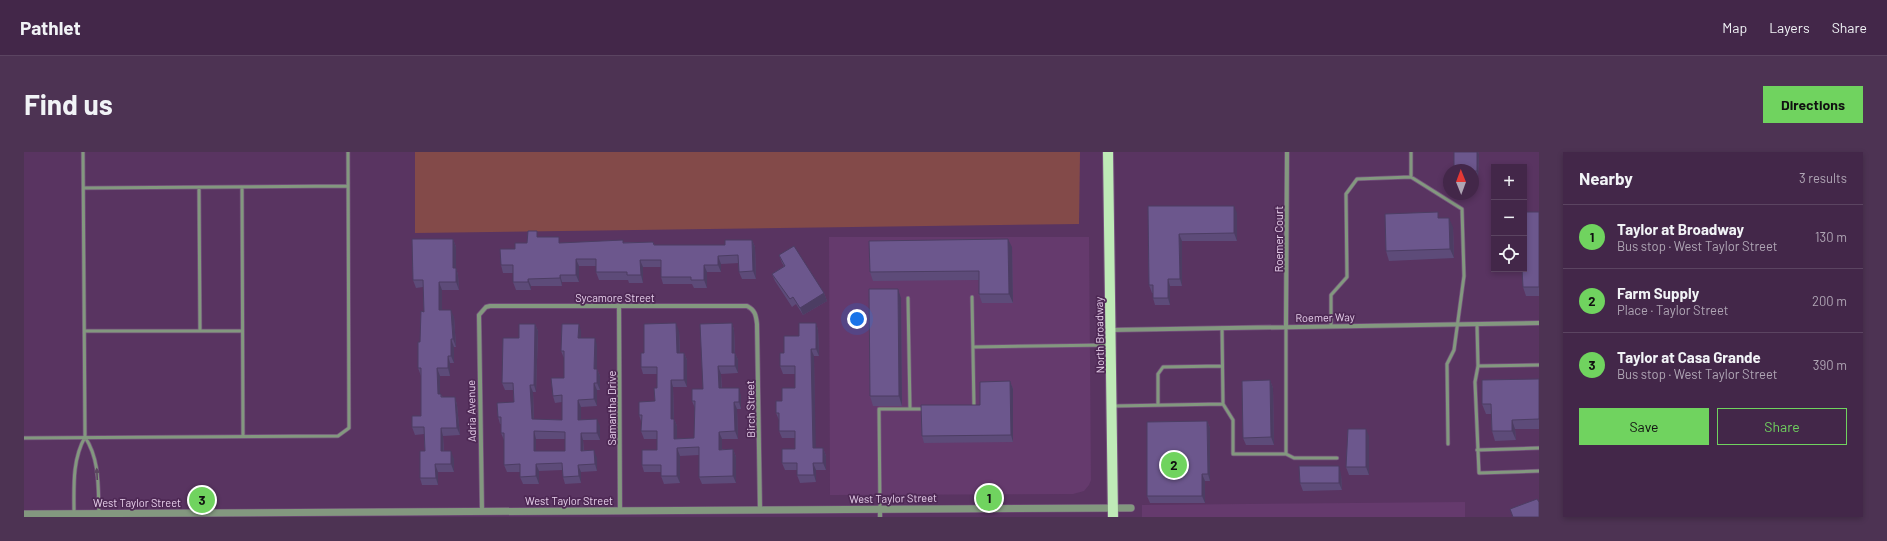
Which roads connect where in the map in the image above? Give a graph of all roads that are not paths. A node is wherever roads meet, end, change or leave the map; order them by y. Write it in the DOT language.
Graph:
graph roads {
  1 [pos="83,152"];
  2 [pos="348,152"];
  3 [pos="1108,152"];
  4 [pos="1287,152"];
  5 [pos="1411,152"];
  6 [pos="1411,177"];
  7 [pos="347,186"];
  8 [pos="242,187"];
  9 [pos="84,188"];
  10 [pos="199,188"];
  11 [pos="972,297"];
  12 [pos="908,298"];
  13 [pos="619,305"];
  14 [pos="752,308"];
  15 [pos="480,311"];
  16 [pos="1539,323"];
  17 [pos="1458,324"];
  18 [pos="1477,324"];
  19 [pos="1286,326"];
  20 [pos="1332,326"];
  21 [pos="1222,328"];
  22 [pos="1111,330"];
  23 [pos="85,331"];
  24 [pos="200,331"];
  25 [pos="242,331"];
  26 [pos="1111,344"];
  27 [pos="973,346"];
  28 [pos="1539,365"];
  29 [pos="1222,366"];
  30 [pos="1478,366"];
  31 [pos="1223,404"];
  32 [pos="1158,405"];
  33 [pos="1112,406"];
  34 [pos="910,409"];
  35 [pos="931,409"];
  36 [pos="967,409"];
  37 [pos="243,436"];
  38 [pos="85,437"];
  39 [pos="24,438"];
  40 [pos="1448,444"];
  41 [pos="1539,448"];
  42 [pos="1478,450"];
  43 [pos="1286,454"];
  44 [pos="1337,458"];
  45 [pos="1539,471"];
  46 [pos="1131,508"];
  47 [pos="760,510"];
  48 [pos="482,511"];
  49 [pos="620,511"];
  50 [pos="1113,512"];
  51 [pos="74,513"];
  52 [pos="98,513"];
  53 [pos="880,513"];
  54 [pos="24,514"];
  55 [pos="293,515"];
  1 -- 9 [label="lane"];
  2 -- 7 [label="lane"];
  3 -- 22 [label="main road, North Broadway"];
  4 -- 19 [label="street, Roemer Court"];
  5 -- 6 [label="lane"];
  6 -- 17 [label="lane"];
  6 -- 20 [label="lane"];
  7 -- 8 [label="lane"];
  7 -- 37 [label="lane"];
  8 -- 10 [label="lane"];
  8 -- 25 [label="lane"];
  9 -- 10 [label="lane"];
  9 -- 23 [label="lane"];
  10 -- 24 [label="lane"];
  11 -- 27 [label="lane"];
  12 -- 34 [label="lane"];
  13 -- 14 [label="street, Sycamore Street"];
  13 -- 15 [label="street, Sycamore Street"];
  13 -- 49 [label="street, Samantha Drive"];
  14 -- 47 [label="street, Birch Street"];
  15 -- 48 [label="street, Adria Avenue"];
  16 -- 18 [label="street, Roemer Way"];
  17 -- 18 [label="street, Roemer Way"];
  17 -- 20 [label="street, Roemer Way"];
  17 -- 40 [label="lane"];
  18 -- 30 [label="lane"];
  19 -- 20 [label="street, Roemer Way"];
  19 -- 21 [label="street, Roemer Way"];
  19 -- 43 [label="lane"];
  21 -- 22 [label="street, Roemer Way"];
  21 -- 29 [label="lane"];
  22 -- 26 [label="main road, North Broadway"];
  23 -- 24 [label="lane"];
  23 -- 38 [label="lane"];
  24 -- 25 [label="lane"];
  25 -- 37 [label="lane"];
  26 -- 27 [label="lane"];
  26 -- 33 [label="main road, North Broadway"];
  27 -- 36 [label="lane"];
  28 -- 30 [label="lane"];
  29 -- 31 [label="lane"];
  29 -- 32 [label="lane"];
  30 -- 42 [label="lane"];
  31 -- 32 [label="lane"];
  31 -- 43 [label="lane"];
  32 -- 33 [label="lane"];
  33 -- 50 [label="main road, North Broadway"];
  34 -- 35 [label="lane"];
  34 -- 53 [label="lane"];
  37 -- 38 [label="lane"];
  38 -- 39 [label="lane"];
  38 -- 51 [label="lane"];
  52 -- 38 [label="lane, one-way"];
  41 -- 42 [label="lane"];
  42 -- 45 [label="lane"];
  43 -- 44 [label="lane"];
  46 -- 50 [label="street, West Taylor Street"];
  47 -- 49 [label="street, West Taylor Street"];
  47 -- 53 [label="street, West Taylor Street"];
  48 -- 49 [label="street, West Taylor Street"];
  48 -- 55 [label="street, West Taylor Street"];
  50 -- 53 [label="street, West Taylor Street"];
  51 -- 52 [label="street, West Taylor Street"];
  51 -- 54 [label="street, West Taylor Street"];
  52 -- 55 [label="street, West Taylor Street"];
}
